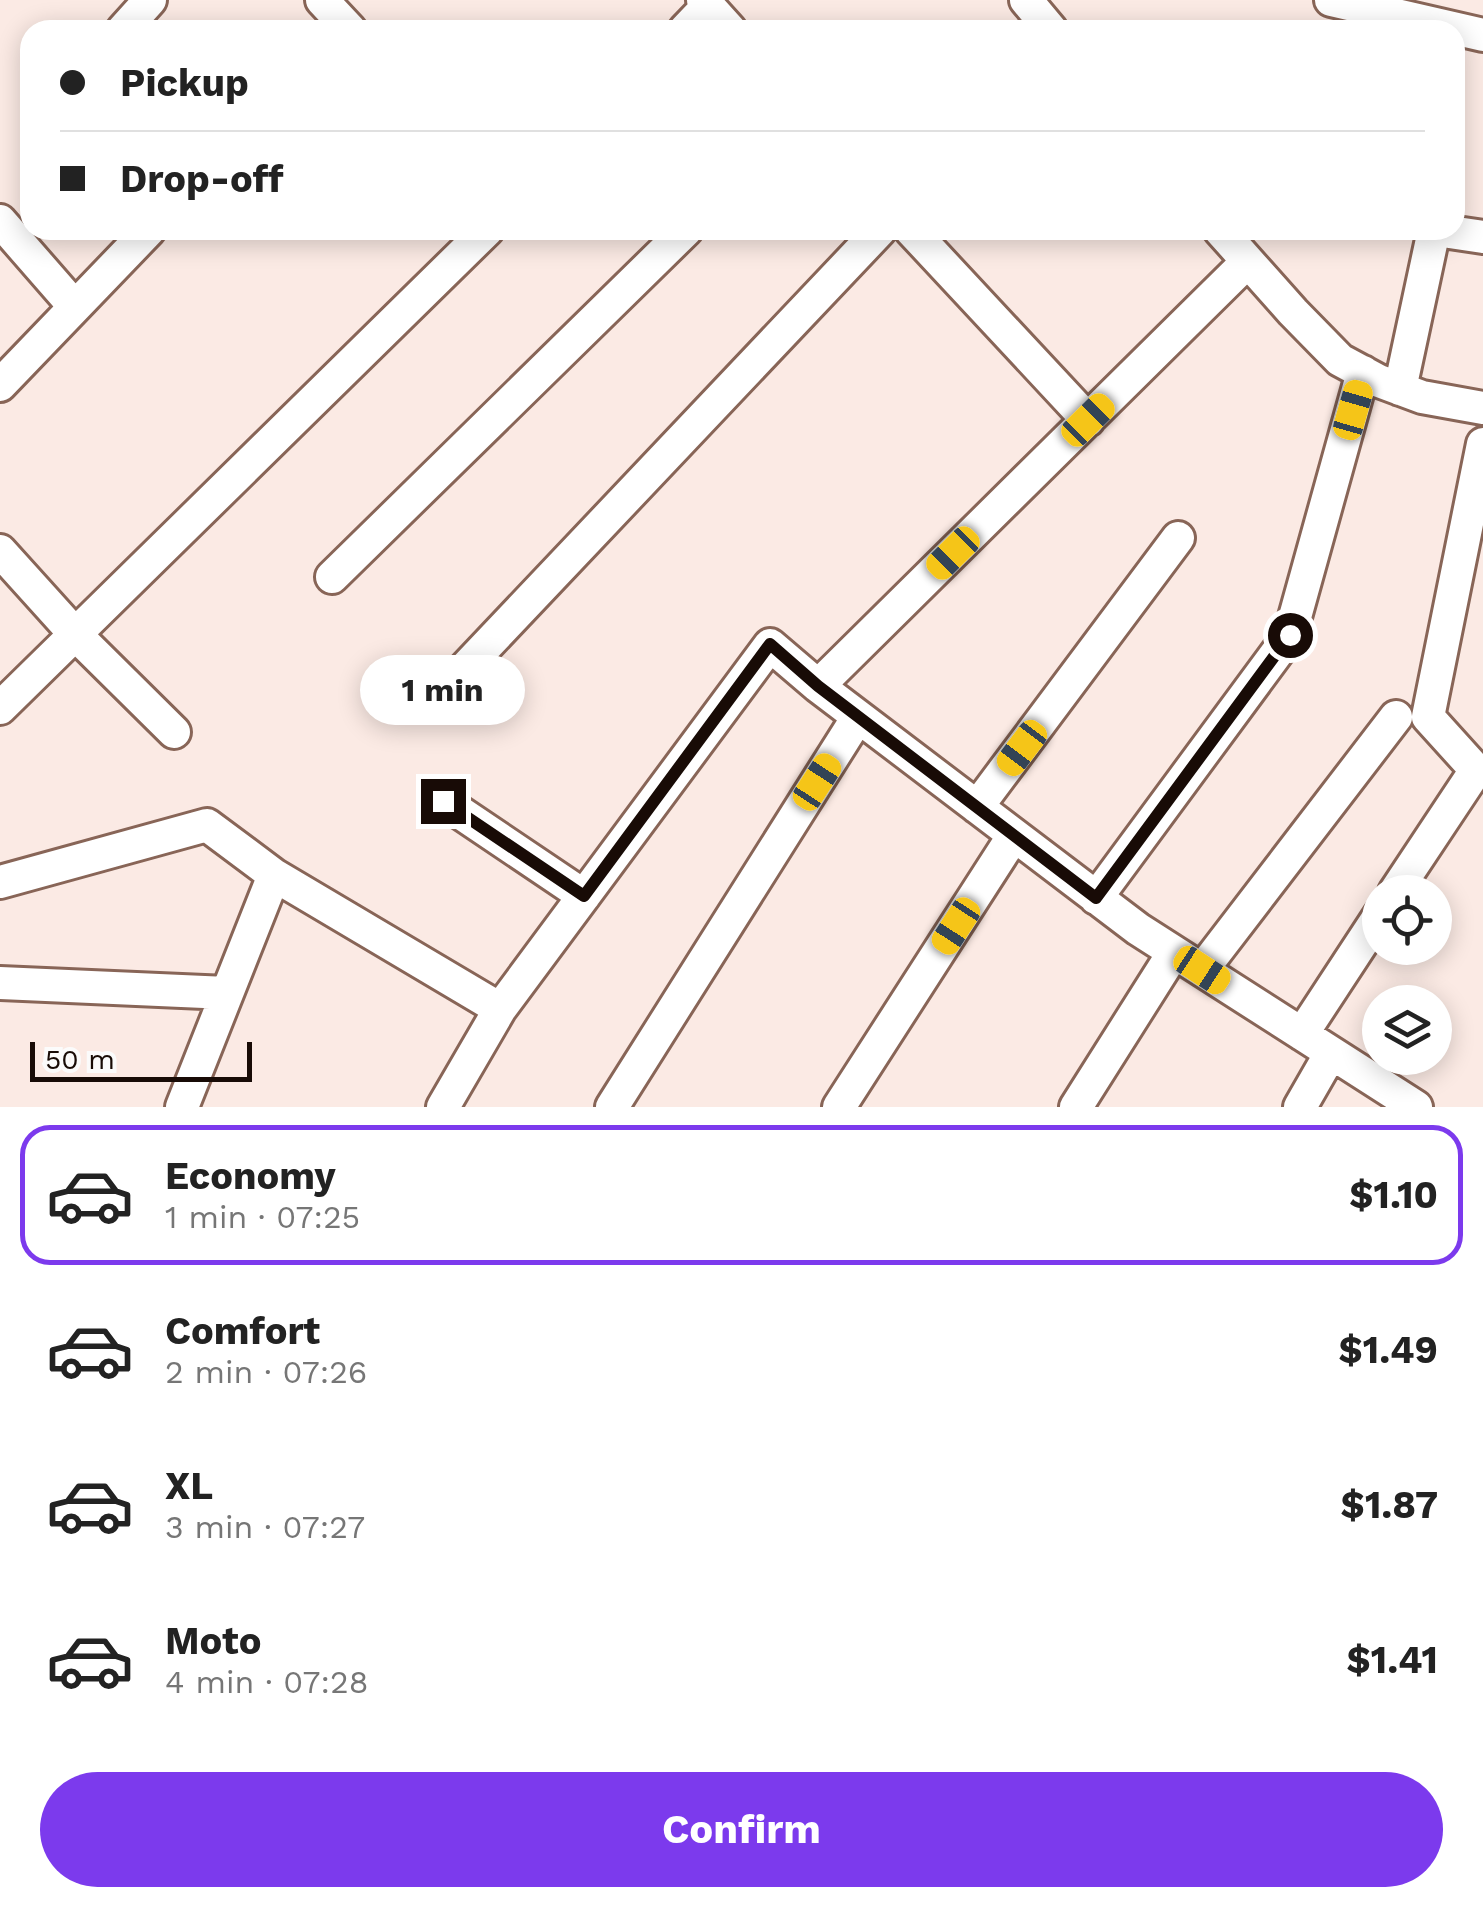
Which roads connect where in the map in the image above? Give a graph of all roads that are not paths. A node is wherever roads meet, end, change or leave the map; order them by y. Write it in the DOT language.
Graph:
graph roads {
  1 [pos="150,0"];
  2 [pos="322,0"];
  3 [pos="1026,0"];
  4 [pos="1331,0"];
  5 [pos="132,20"];
  6 [pos="339,20"];
  7 [pos="1043,20"];
  8 [pos="1420,20"];
  9 [pos="0,221"];
  10 [pos="139,240"];
  11 [pos="478,240"];
  12 [pos="676,240"];
  13 [pos="871,240"];
  14 [pos="920,240"];
  15 [pos="1228,240"];
  16 [pos="1433,240"];
  17 [pos="1247,262"];
  18 [pos="75,307"];
  19 [pos="1364,372"];
  20 [pos="0,386"];
  21 [pos="1400,389"];
  22 [pos="1483,408"];
  23 [pos="1088,420"];
  24 [pos="1483,444"];
  25 [pos="1178,538"];
  26 [pos="0,551"];
  27 [pos="332,577"];
  28 [pos="75,634"];
  29 [pos="451,682"];
  30 [pos="818,686"];
  31 [pos="0,708"];
  32 [pos="858,717"];
  33 [pos="1396,717"];
  34 [pos="174,732"];
  35 [pos="443,801"];
  36 [pos="978,807"];
  37 [pos="1014,835"];
  38 [pos="274,875"];
  39 [pos="1406,875"];
  40 [pos="0,882"];
  41 [pos="584,896"];
  42 [pos="1096,898"];
  43 [pos="1362,943"];
  44 [pos="1174,952"];
  45 [pos="1202,970"];
  46 [pos="0,983"];
  47 [pos="227,993"];
  48 [pos="500,1008"];
  49 [pos="1302,1034"];
  50 [pos="1331,1053"];
  51 [pos="182,1107"];
  52 [pos="443,1107"];
  53 [pos="612,1107"];
  54 [pos="839,1107"];
  55 [pos="1076,1107"];
  56 [pos="1300,1107"];
  57 [pos="1416,1107"];
  1 -- 5 [label="street"];
  2 -- 6 [label="street"];
  3 -- 7 [label="street"];
  4 -- 8 [label="street"];
  9 -- 18 [label="street"];
  10 -- 18 [label="street"];
  11 -- 28 [label="street"];
  12 -- 27 [label="street"];
  13 -- 29 [label="street"];
  14 -- 23 [label="street"];
  15 -- 17 [label="street"];
  16 -- 21 [label="street"];
  17 -- 19 [label="street"];
  17 -- 23 [label="street"];
  18 -- 20 [label="street"];
  19 -- 21 [label="street"];
  19 -- 42 [label="street"];
  21 -- 22 [label="street"];
  23 -- 30 [label="street"];
  24 -- 39 [label="street"];
  25 -- 36 [label="street"];
  26 -- 28 [label="street"];
  28 -- 31 [label="street"];
  28 -- 34 [label="street"];
  30 -- 32 [label="street"];
  30 -- 41 [label="street"];
  32 -- 36 [label="street"];
  32 -- 53 [label="street"];
  33 -- 45 [label="street"];
  35 -- 41 [label="street"];
  36 -- 37 [label="street"];
  37 -- 42 [label="street"];
  37 -- 54 [label="street"];
  38 -- 40 [label="street"];
  38 -- 47 [label="street"];
  38 -- 48 [label="street"];
  41 -- 48 [label="street"];
  42 -- 44 [label="street"];
  43 -- 49 [label="street"];
  44 -- 45 [label="street"];
  44 -- 55 [label="street"];
  45 -- 49 [label="street"];
  46 -- 47 [label="street"];
  47 -- 51 [label="street"];
  48 -- 52 [label="street"];
  49 -- 50 [label="street"];
  50 -- 56 [label="street"];
  50 -- 57 [label="street"];
}
